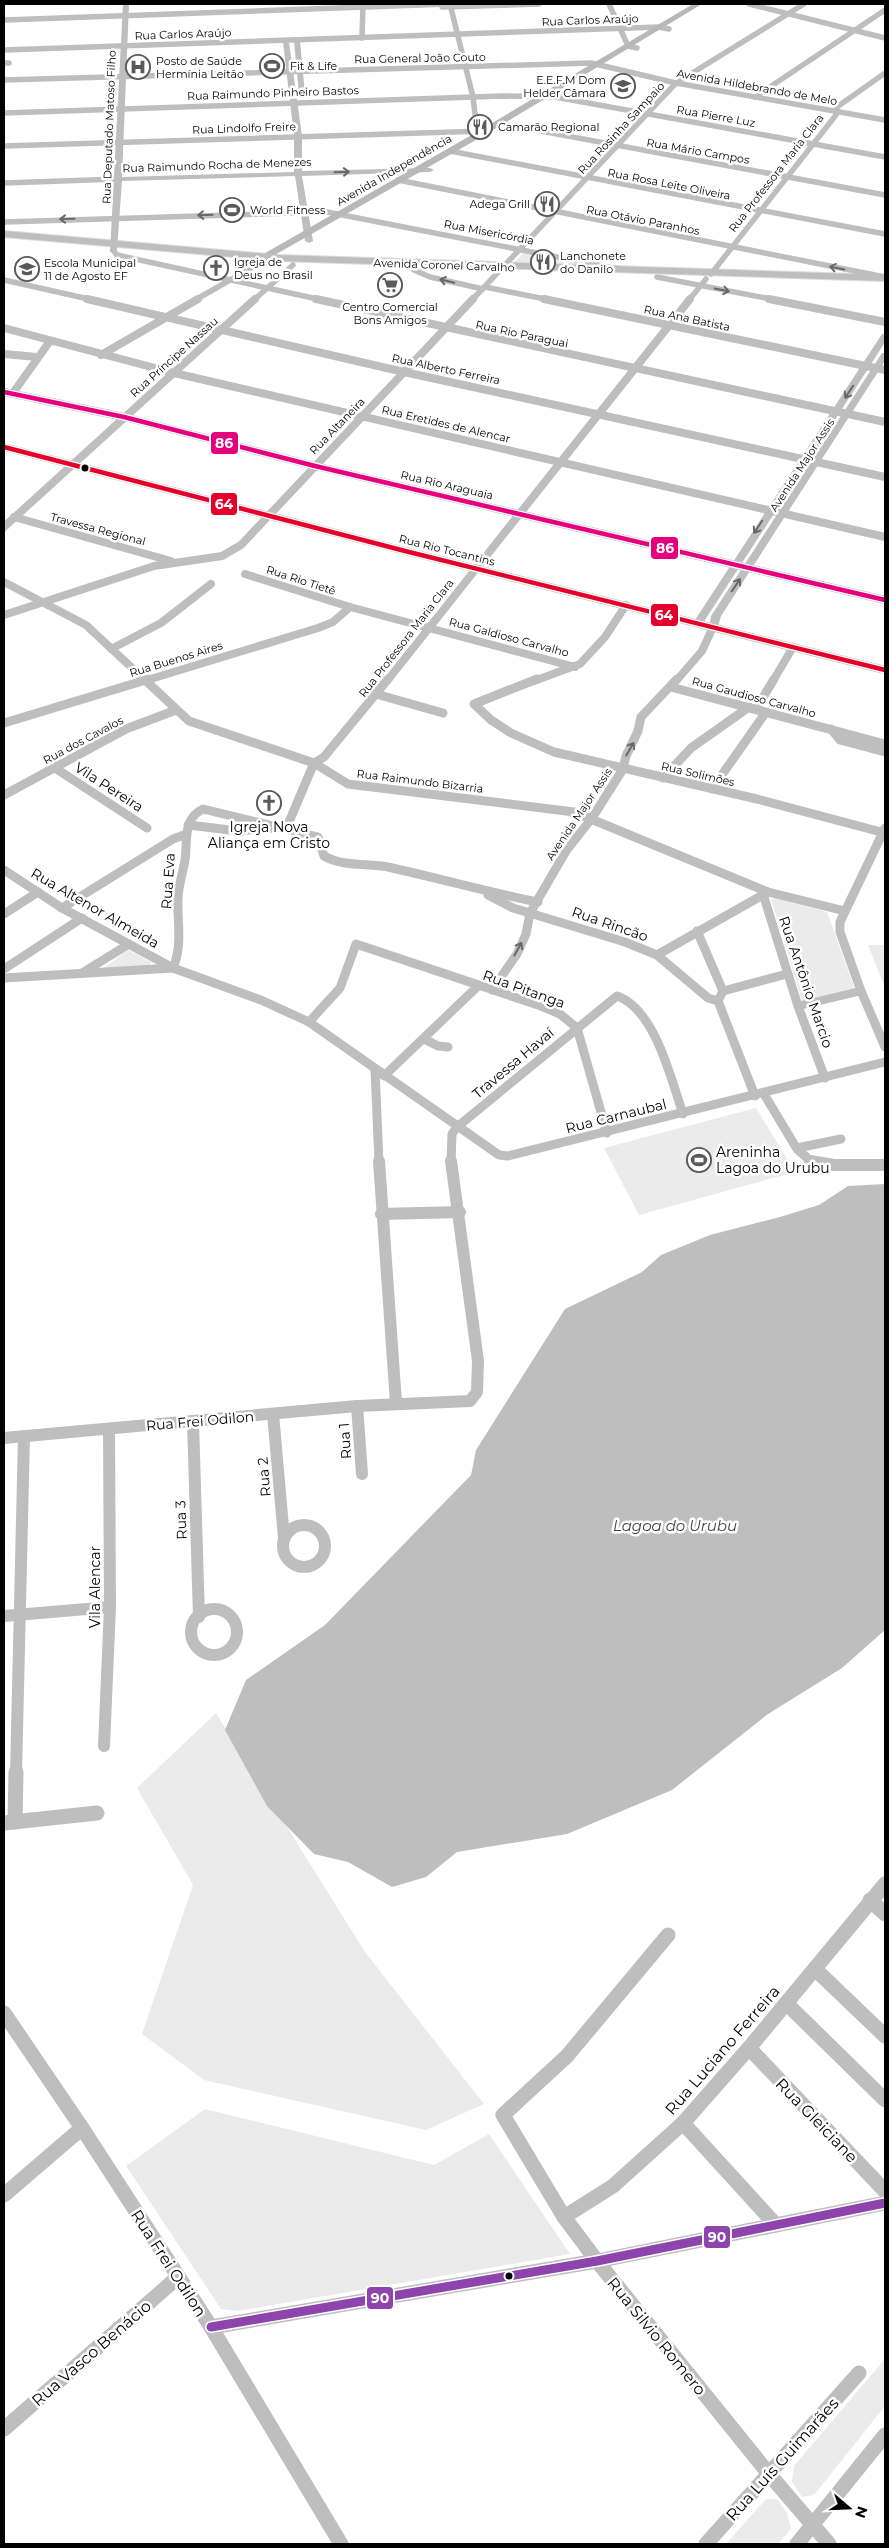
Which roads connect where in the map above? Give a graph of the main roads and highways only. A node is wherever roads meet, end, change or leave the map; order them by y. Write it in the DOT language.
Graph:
graph roads {
  1 [pos="698,4"];
  2 [pos="710,4"];
  3 [pos="601,66"];
  4 [pos="402,182"];
  5 [pos="4,234"];
  6 [pos="312,234"];
  7 [pos="4,240"];
  8 [pos="113,247"];
  9 [pos="278,258"];
  10 [pos="263,260"];
  11 [pos="500,270"];
  12 [pos="885,278"];
  13 [pos="706,280"];
  14 [pos="885,285"];
  1 -- 3 [label="main road, Avenida Independência"];
  2 -- 3 [label="main road, Avenida Independência"];
  3 -- 4 [label="main road, Avenida Independência"];
  3 -- 4 [label="main road, Avenida Independência"];
  4 -- 6 [label="main road, Avenida Independência"];
  4 -- 6 [label="main road, Avenida Independência"];
  5 -- 8 [label="main road, Avenida Coronel Carvalho"];
  6 -- 9 [label="main road, Avenida Independência"];
  6 -- 10 [label="main road, Avenida Independência"];
  7 -- 8 [label="main road, Avenida Coronel Carvalho"];
  8 -- 10 [label="main road, Avenida Coronel Carvalho"];
  8 -- 10 [label="main road, Avenida Coronel Carvalho"];
  9 -- 10 [label="main road, Avenida Coronel Carvalho"];
  9 -- 11 [label="main road, Avenida Coronel Carvalho"];
  10 -- 11 [label="main road, Avenida Coronel Carvalho"];
  11 -- 13 [label="main road, Avenida Coronel Carvalho"];
  11 -- 13 [label="main road, Avenida Coronel Carvalho"];
  12 -- 13 [label="main road, Avenida Coronel Carvalho"];
  13 -- 14 [label="main road, Avenida Coronel Carvalho"];
}
